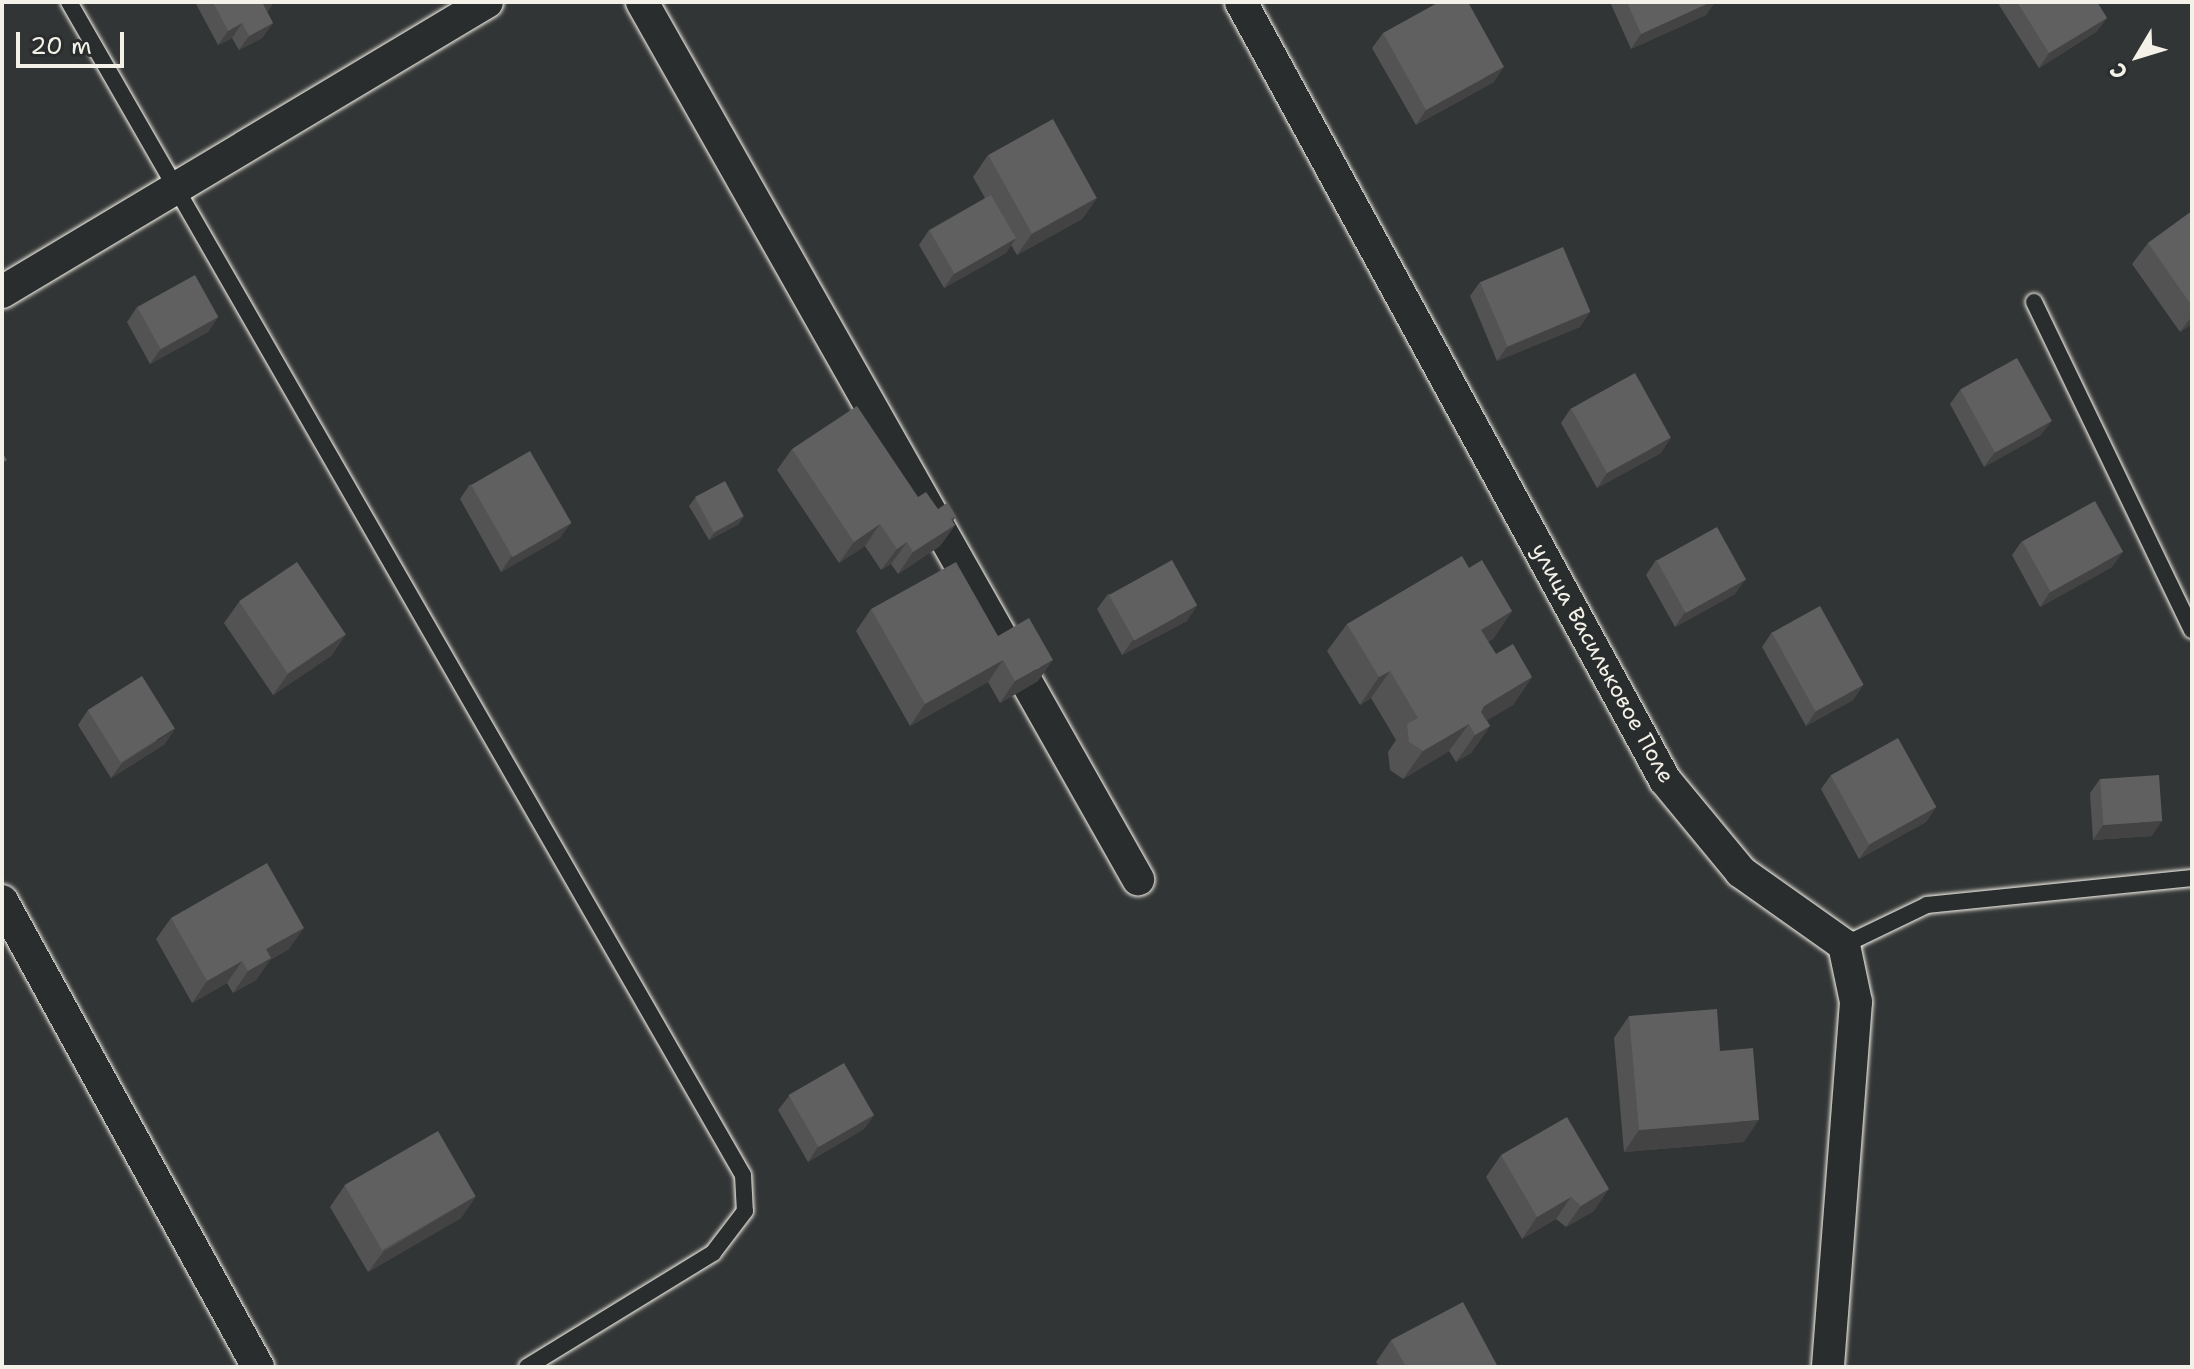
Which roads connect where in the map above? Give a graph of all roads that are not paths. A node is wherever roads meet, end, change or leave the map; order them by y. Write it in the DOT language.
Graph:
graph roads {
  1 [pos="69,2"];
  2 [pos="487,2"];
  3 [pos="642,2"];
  4 [pos="1241,2"];
  5 [pos="176,192"];
  6 [pos="2,292"];
  7 [pos="2034,302"];
  8 [pos="2192,630"];
  9 [pos="2192,878"];
  10 [pos="1138,879"];
  11 [pos="2,901"];
  12 [pos="1844,945"];
  13 [pos="258,1367"];
  14 [pos="527,1367"];
  15 [pos="1828,1367"];
  1 -- 5 [label="lane"];
  2 -- 5 [label="street"];
  3 -- 10 [label="street"];
  4 -- 12 [label="street, улица Васильковое Поле"];
  5 -- 6 [label="street"];
  5 -- 14 [label="lane"];
  7 -- 8 [label="lane"];
  9 -- 12 [label="lane"];
  11 -- 13 [label="street"];
  12 -- 15 [label="street"];
}
